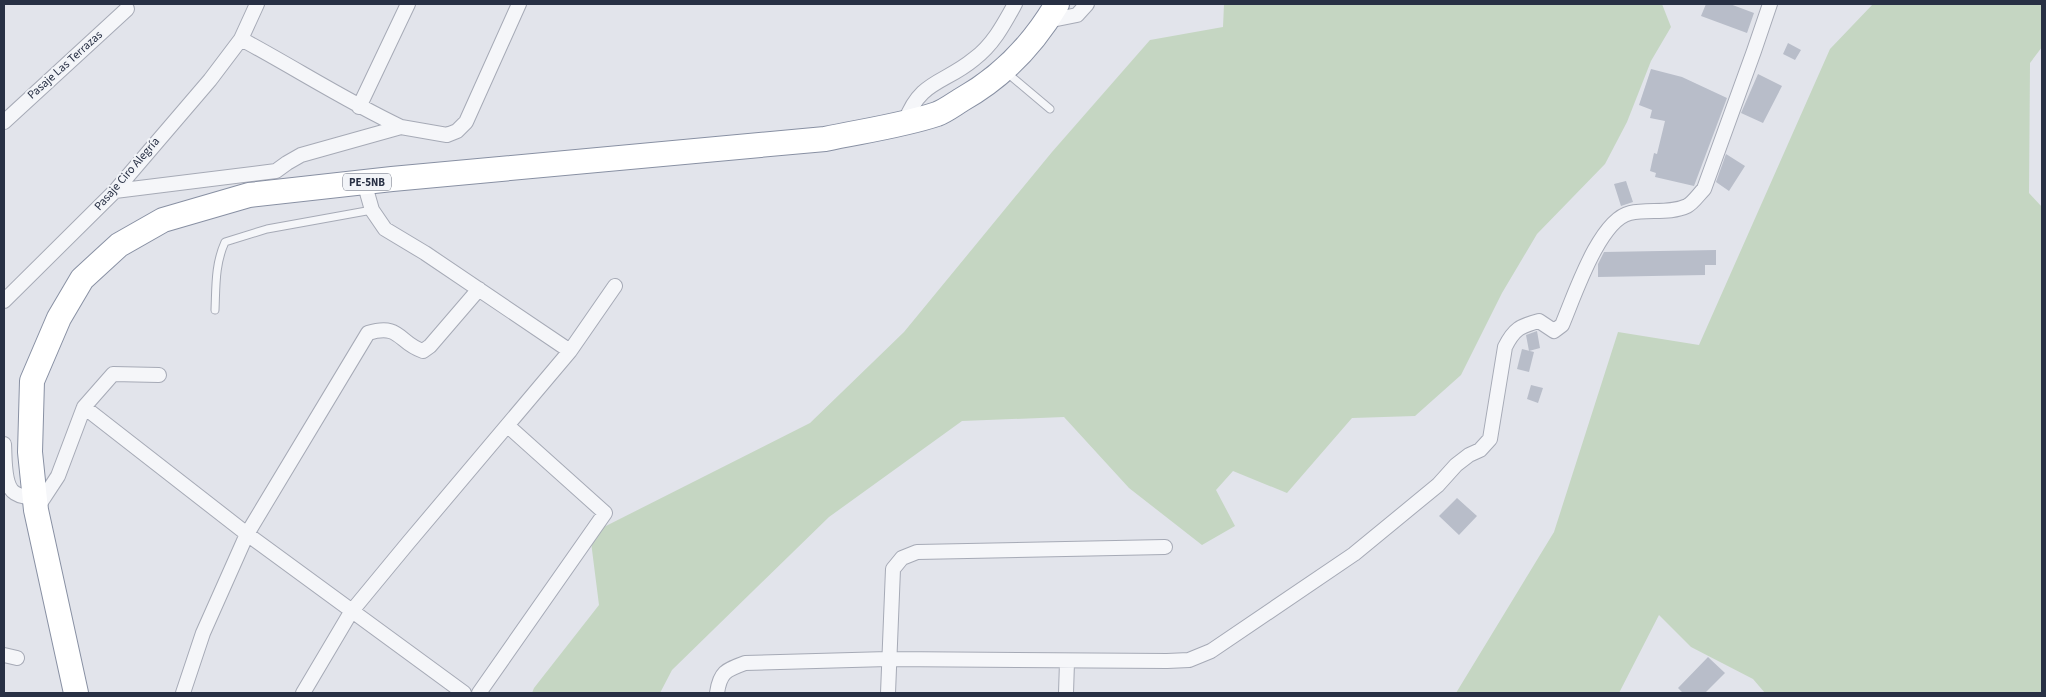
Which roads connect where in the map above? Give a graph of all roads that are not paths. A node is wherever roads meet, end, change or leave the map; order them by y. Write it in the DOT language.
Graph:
graph roads {
  1 [pos="257,4"];
  2 [pos="408,4"];
  3 [pos="519,4"];
  4 [pos="1016,4"];
  5 [pos="1087,4"];
  6 [pos="1770,4"];
  7 [pos="127,9"];
  8 [pos="1052,12"];
  9 [pos="241,39"];
  10 [pos="1004,71"];
  11 [pos="359,107"];
  12 [pos="1050,109"];
  13 [pos="4,122"];
  14 [pos="905,122"];
  15 [pos="401,127"];
  16 [pos="364,182"];
  17 [pos="115,191"];
  18 [pos="372,210"];
  19 [pos="615,286"];
  20 [pos="479,289"];
  21 [pos="4,301"];
  22 [pos="215,310"];
  23 [pos="570,351"];
  24 [pos="159,375"];
  25 [pos="84,407"];
  26 [pos="508,426"];
  27 [pos="4,444"];
  28 [pos="35,503"];
  29 [pos="247,534"];
  30 [pos="1165,548"];
  31 [pos="351,612"];
  32 [pos="888,659"];
  33 [pos="1067,662"];
  34 [pos="76,693"];
  35 [pos="183,693"];
  36 [pos="303,693"];
  37 [pos="464,693"];
  38 [pos="479,693"];
  39 [pos="718,693"];
  40 [pos="888,693"];
  41 [pos="1066,693"];
  1 -- 9 [label="street, Pasaje Ciro Alegría"];
  2 -- 11 [label="street"];
  3 -- 15 [label="street"];
  4 -- 14 [label="street"];
  5 -- 8 [label="street"];
  6 -- 33 [label="street"];
  7 -- 13 [label="street, Pasaje Las Terrazas"];
  8 -- 10 [label="highway, PE-5NB"];
  9 -- 11 [label="street"];
  9 -- 17 [label="street, Pasaje Ciro Alegría"];
  10 -- 12 [label="lane"];
  10 -- 14 [label="highway, PE-5NB"];
  11 -- 15 [label="street"];
  14 -- 16 [label="highway, PE-5NB"];
  15 -- 17 [label="street"];
  16 -- 18 [label="street"];
  16 -- 28 [label="highway, PE-5NB"];
  17 -- 21 [label="street, Pasaje Ciro Alegría"];
  18 -- 20 [label="street"];
  18 -- 22 [label="lane"];
  19 -- 23 [label="street"];
  20 -- 23 [label="street"];
  20 -- 29 [label="street"];
  23 -- 26 [label="street"];
  24 -- 25 [label="street"];
  25 -- 28 [label="street"];
  25 -- 29 [label="street"];
  26 -- 31 [label="street"];
  26 -- 38 [label="street"];
  27 -- 28 [label="street"];
  28 -- 34 [label="highway, PE-5NB"];
  29 -- 31 [label="street"];
  29 -- 35 [label="street"];
  30 -- 32 [label="street"];
  31 -- 36 [label="street"];
  31 -- 37 [label="street"];
  32 -- 33 [label="street"];
  32 -- 39 [label="street"];
  32 -- 40 [label="street"];
  33 -- 41 [label="street"];
}
